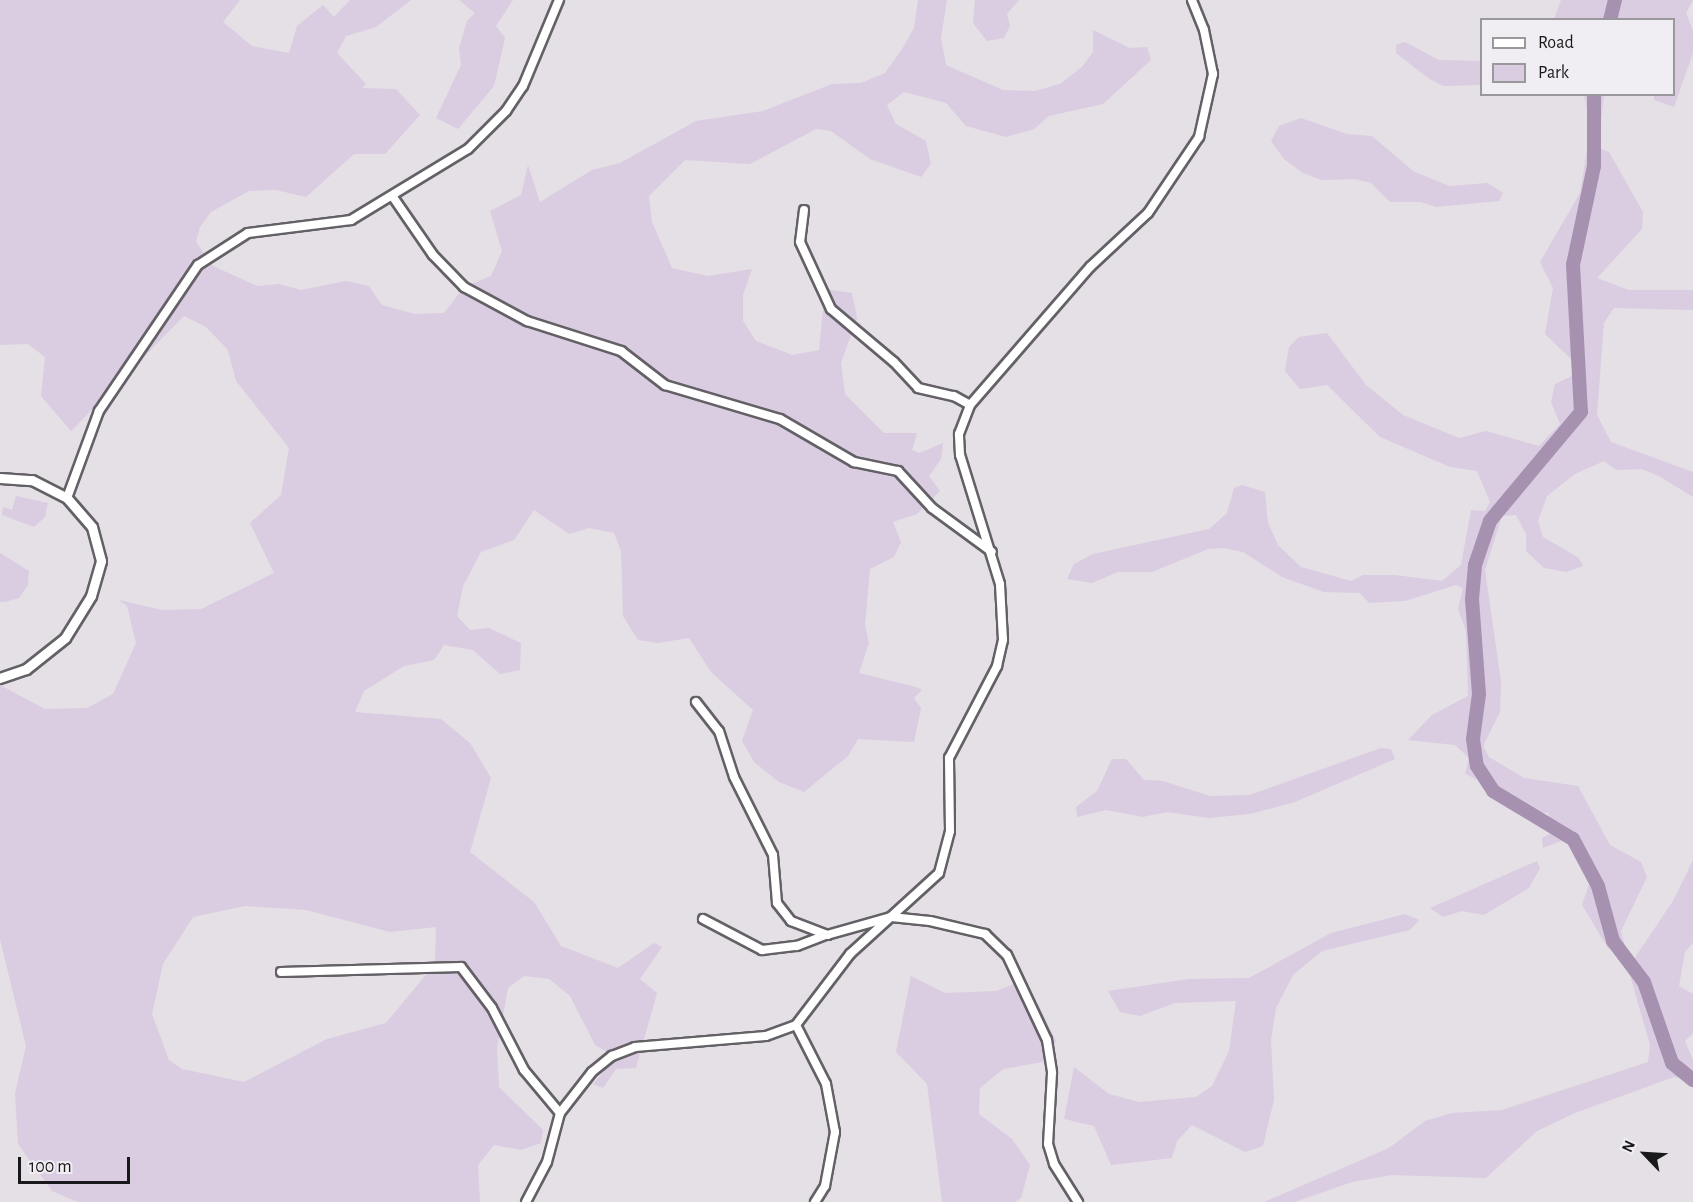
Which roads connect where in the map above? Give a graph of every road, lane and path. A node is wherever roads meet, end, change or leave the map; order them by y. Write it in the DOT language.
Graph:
graph roads {
  1 [pos="559,0"];
  2 [pos="1192,0"];
  3 [pos="393,197"];
  4 [pos="804,210"];
  5 [pos="970,405"];
  6 [pos="0,478"];
  7 [pos="67,498"];
  8 [pos="992,552"];
  9 [pos="0,678"];
  10 [pos="696,702"];
  11 [pos="891,917"];
  12 [pos="703,919"];
  13 [pos="827,935"];
  14 [pos="281,972"];
  15 [pos="796,1025"];
  16 [pos="560,1113"];
  17 [pos="526,1202"];
  18 [pos="815,1202"];
  19 [pos="1078,1202"];
  1 -- 3 [label="street"];
  2 -- 5 [label="street"];
  3 -- 7 [label="street"];
  3 -- 8 [label="street"];
  4 -- 5 [label="street"];
  5 -- 8 [label="street"];
  6 -- 7 [label="street"];
  7 -- 9 [label="street"];
  8 -- 11 [label="street"];
  10 -- 13 [label="street"];
  11 -- 13 [label="street"];
  11 -- 15 [label="street"];
  11 -- 19 [label="street"];
  12 -- 13 [label="street"];
  14 -- 16 [label="street"];
  15 -- 16 [label="street"];
  15 -- 18 [label="street"];
  16 -- 17 [label="street"];
}
